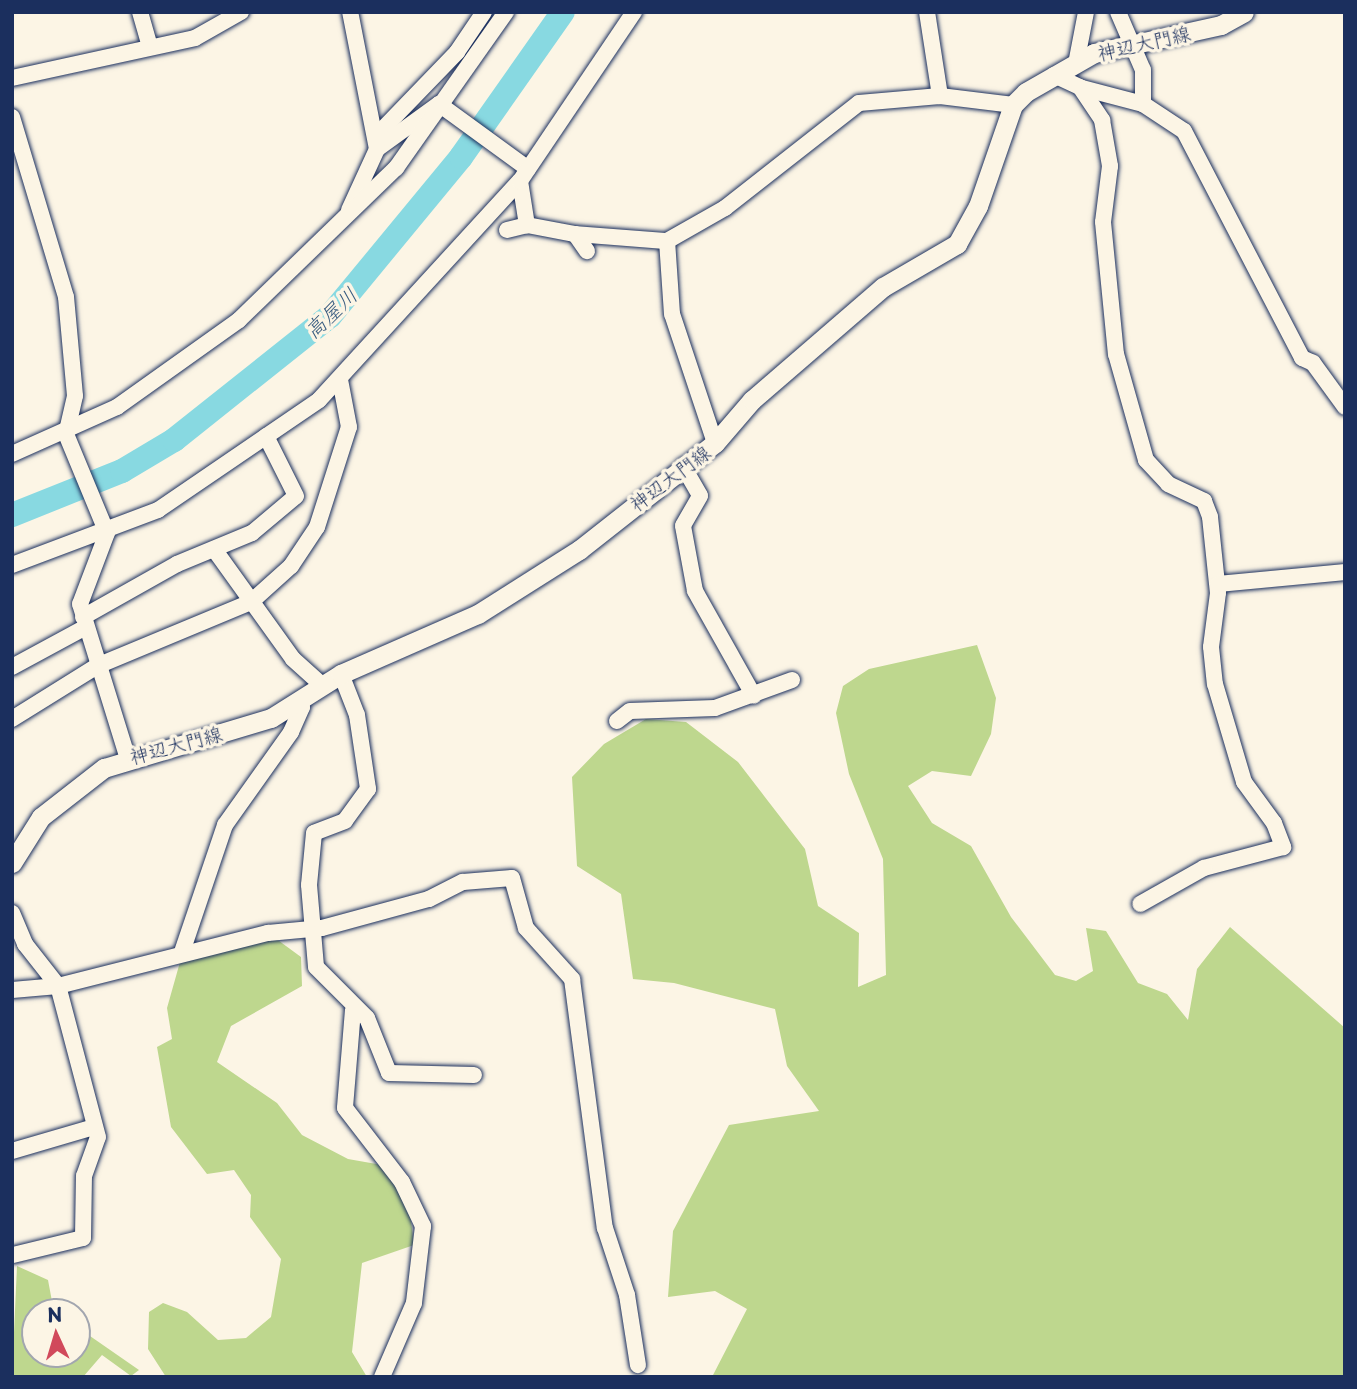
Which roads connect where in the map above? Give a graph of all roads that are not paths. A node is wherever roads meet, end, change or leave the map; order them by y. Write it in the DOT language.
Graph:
graph roads {
  1 [pos="140,12"];
  2 [pos="241,12"];
  3 [pos="350,12"];
  4 [pos="484,12"];
  5 [pos="506,12"];
  6 [pos="634,12"];
  7 [pos="927,12"];
  8 [pos="1086,12"];
  9 [pos="1118,12"];
  10 [pos="1244,12"];
  11 [pos="1132,44"];
  12 [pos="150,46"];
  13 [pos="1076,64"];
  14 [pos="1054,75"];
  15 [pos="12,78"];
  16 [pos="1080,88"];
  17 [pos="940,96"];
  18 [pos="1143,104"];
  19 [pos="440,105"];
  20 [pos="1013,105"];
  21 [pos="12,117"];
  22 [pos="377,143"];
  23 [pos="523,171"];
  24 [pos="348,219"];
  25 [pos="527,225"];
  26 [pos="507,230"];
  27 [pos="575,234"];
  28 [pos="667,241"];
  29 [pos="587,251"];
  30 [pos="340,380"];
  31 [pos="1345,407"];
  32 [pos="67,435"];
  33 [pos="266,436"];
  34 [pos="715,443"];
  35 [pos="12,454"];
  36 [pos="683,466"];
  37 [pos="106,530"];
  38 [pos="214,549"];
  39 [pos="12,565"];
  40 [pos="1345,572"];
  41 [pos="1218,584"];
  42 [pos="251,602"];
  43 [pos="84,622"];
  44 [pos="97,666"];
  45 [pos="12,667"];
  46 [pos="341,674"];
  47 [pos="792,680"];
  48 [pos="323,686"];
  49 [pos="754,696"];
  50 [pos="299,701"];
  51 [pos="12,719"];
  52 [pos="617,721"];
  53 [pos="127,756"];
  54 [pos="12,863"];
  55 [pos="1140,904"];
  56 [pos="12,913"];
  57 [pos="311,928"];
  58 [pos="183,952"];
  59 [pos="58,986"];
  60 [pos="12,990"];
  61 [pos="353,1010"];
  62 [pos="474,1075"];
  63 [pos="94,1127"];
  64 [pos="12,1150"];
  65 [pos="12,1254"];
  66 [pos="638,1366"];
  67 [pos="382,1377"];
  1 -- 12 [label="street"];
  2 -- 12 [label="street"];
  3 -- 22 [label="street"];
  4 -- 22 [label="street"];
  5 -- 19 [label="street"];
  6 -- 23 [label="street"];
  7 -- 17 [label="street"];
  8 -- 13 [label="street"];
  9 -- 11 [label="street"];
  10 -- 11 [label="main road, 神辺大門線"];
  11 -- 13 [label="main road, 神辺大門線"];
  11 -- 18 [label="street"];
  12 -- 15 [label="street"];
  13 -- 14 [label="main road, 神辺大門線"];
  14 -- 16 [label="street"];
  14 -- 20 [label="main road, 神辺大門線"];
  16 -- 18 [label="street"];
  16 -- 41 [label="street"];
  17 -- 20 [label="street"];
  17 -- 28 [label="street"];
  18 -- 31 [label="street"];
  19 -- 22 [label="street"];
  19 -- 23 [label="street"];
  19 -- 24 [label="street"];
  20 -- 34 [label="main road, 神辺大門線"];
  21 -- 32 [label="street"];
  22 -- 24 [label="street"];
  23 -- 25 [label="street"];
  23 -- 30 [label="street"];
  24 -- 32 [label="street"];
  25 -- 26 [label="street"];
  25 -- 27 [label="street"];
  27 -- 28 [label="street"];
  27 -- 29 [label="street"];
  28 -- 34 [label="street"];
  30 -- 33 [label="street"];
  30 -- 42 [label="street"];
  32 -- 35 [label="street"];
  32 -- 37 [label="street"];
  33 -- 37 [label="street"];
  33 -- 38 [label="street"];
  34 -- 36 [label="main road, 神辺大門線"];
  36 -- 46 [label="main road, 神辺大門線"];
  36 -- 49 [label="street"];
  37 -- 39 [label="street"];
  37 -- 43 [label="street"];
  38 -- 42 [label="street"];
  38 -- 43 [label="street"];
  40 -- 41 [label="street"];
  41 -- 55 [label="street"];
  42 -- 44 [label="street"];
  42 -- 48 [label="street"];
  43 -- 44 [label="street"];
  43 -- 45 [label="street"];
  44 -- 51 [label="street"];
  44 -- 53 [label="street"];
  46 -- 48 [label="main road, 神辺大門線"];
  46 -- 57 [label="street"];
  47 -- 49 [label="street"];
  48 -- 50 [label="main road, 神辺大門線"];
  49 -- 52 [label="street"];
  50 -- 53 [label="main road, 神辺大門線"];
  50 -- 58 [label="street"];
  53 -- 54 [label="main road, 神辺大門線"];
  56 -- 59 [label="street"];
  57 -- 58 [label="street"];
  57 -- 61 [label="street"];
  57 -- 66 [label="street"];
  58 -- 59 [label="street"];
  59 -- 60 [label="street"];
  59 -- 63 [label="street"];
  61 -- 62 [label="street"];
  61 -- 67 [label="street"];
  63 -- 64 [label="street"];
  63 -- 65 [label="street"];
}
